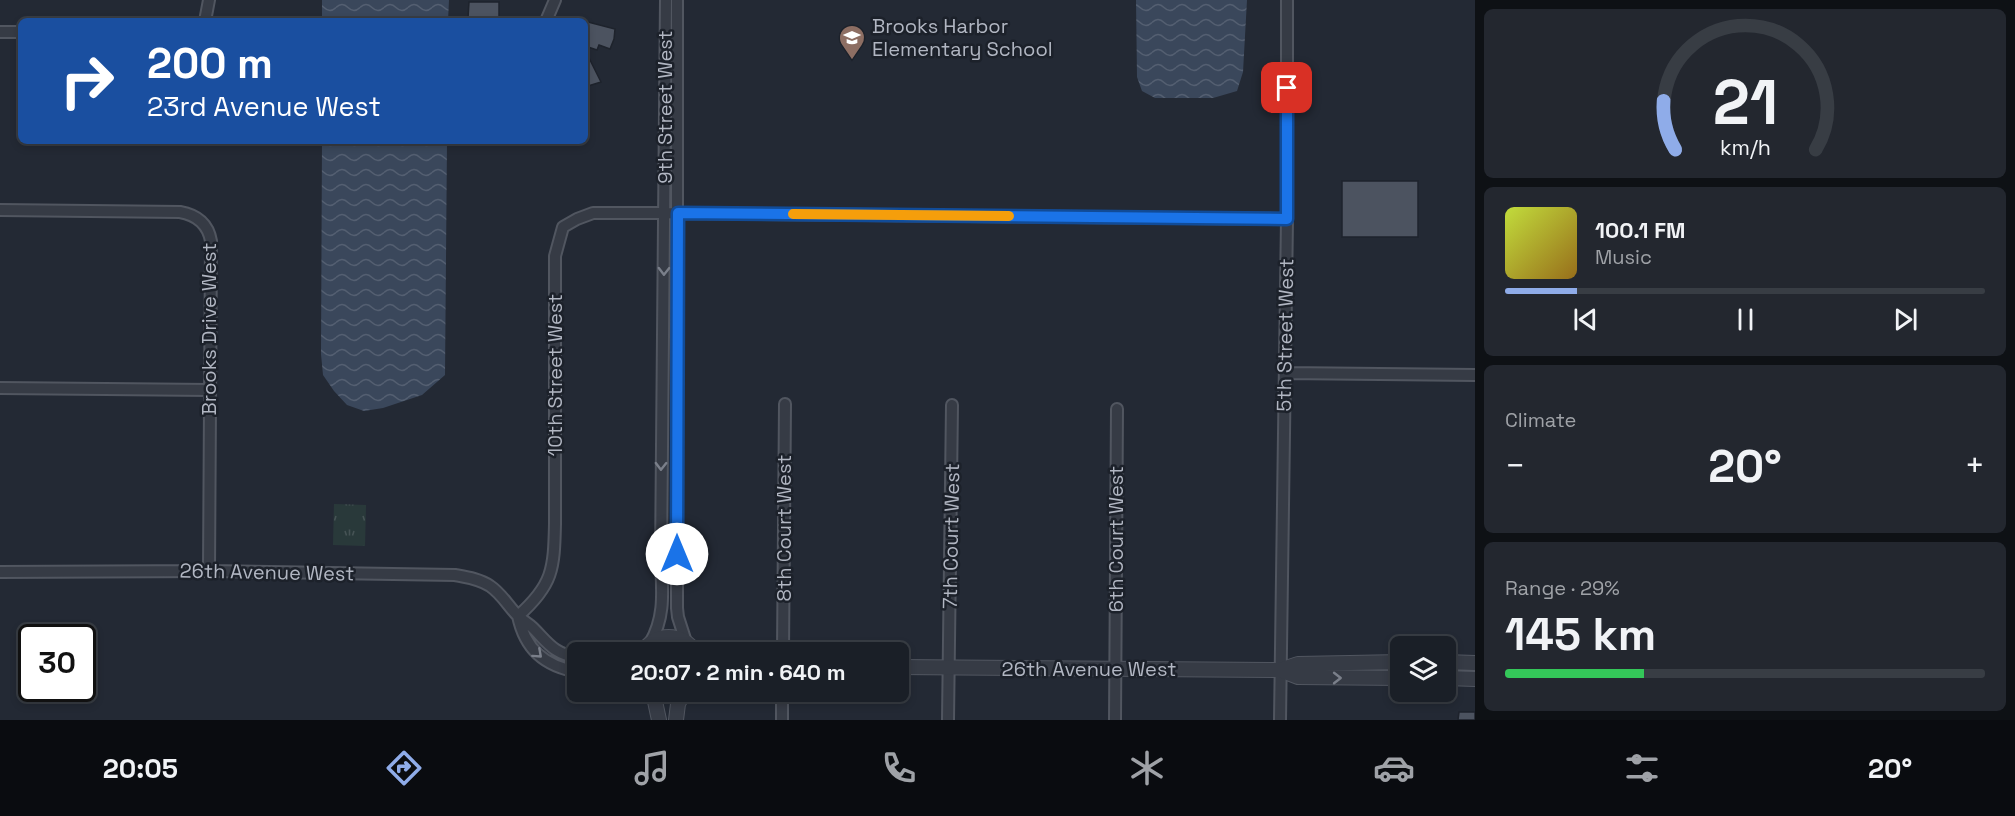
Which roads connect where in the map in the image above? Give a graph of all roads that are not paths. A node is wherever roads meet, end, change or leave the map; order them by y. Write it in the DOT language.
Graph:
graph roads {
  1 [pos="209,0"];
  2 [pos="555,0"];
  3 [pos="666,0"];
  4 [pos="677,0"];
  5 [pos="1287,0"];
  6 [pos="206,18"];
  7 [pos="547,18"];
  8 [pos="0,32"];
  9 [pos="18,32"];
  10 [pos="0,210"];
  11 [pos="664,213"];
  12 [pos="678,213"];
  13 [pos="1287,219"];
  14 [pos="1285,373"];
  15 [pos="1475,375"];
  16 [pos="0,388"];
  17 [pos="210,390"];
  18 [pos="785,404"];
  19 [pos="952,405"];
  20 [pos="1117,409"];
  21 [pos="209,571"];
  22 [pos="0,572"];
  23 [pos="518,616"];
  24 [pos="648,642"];
  25 [pos="653,642"];
  26 [pos="680,642"];
  27 [pos="690,642"];
  28 [pos="783,642"];
  29 [pos="567,654"];
  30 [pos="1390,662"];
  31 [pos="1456,662"];
  32 [pos="1475,663"];
  33 [pos="909,667"];
  34 [pos="949,668"];
  35 [pos="567,669"];
  36 [pos="1115,669"];
  37 [pos="1280,670"];
  38 [pos="1390,678"];
  39 [pos="1456,678"];
  40 [pos="1475,679"];
  41 [pos="655,702"];
  42 [pos="679,702"];
  43 [pos="782,702"];
  44 [pos="659,720"];
  45 [pos="676,720"];
  46 [pos="782,720"];
  47 [pos="948,720"];
  48 [pos="1115,720"];
  49 [pos="1280,720"];
  1 -- 6 [label="street"];
  2 -- 7 [label="street"];
  3 -- 11 [label="street, 9th Street West"];
  4 -- 12 [label="street, 9th Street West"];
  5 -- 13 [label="street, 5th Street West"];
  8 -- 9 [label="street"];
  10 -- 17 [label="street, Brooks Drive West"];
  11 -- 12 [label="street, 10th Street West"];
  11 -- 23 [label="street, 10th Street West"];
  11 -- 24 [label="street, 9th Street West, one-way"];
  12 -- 13 [label="street, 10th Street West"];
  12 -- 27 [label="street, 9th Street West"];
  13 -- 14 [label="street, 5th Street West"];
  14 -- 15 [label="street"];
  14 -- 37 [label="street, 5th Street West"];
  16 -- 17 [label="street"];
  17 -- 21 [label="street, Brooks Drive West"];
  18 -- 28 [label="street, 8th Court West"];
  19 -- 34 [label="street, 7th Court West"];
  20 -- 36 [label="street, 6th Court West"];
  21 -- 22 [label="street, 26th Avenue West"];
  21 -- 23 [label="street, 26th Avenue West"];
  23 -- 29 [label="street, 26th Avenue West"];
  23 -- 35 [label="street, 26th Avenue West, one-way"];
  25 -- 26 [label="street"];
  30 -- 37 [label="street, 26th Avenue West"];
  31 -- 32 [label="street"];
  33 -- 34 [label="street, 26th Avenue West"];
  34 -- 36 [label="street, 26th Avenue West"];
  34 -- 47 [label="street, 7th Court West"];
  36 -- 37 [label="street, 26th Avenue West"];
  36 -- 48 [label="street, 6th Court West"];
  37 -- 38 [label="street, 26th Avenue West, one-way"];
  37 -- 49 [label="street, 5th Street West"];
  39 -- 40 [label="street"];
  41 -- 44 [label="street"];
  42 -- 45 [label="street"];
  43 -- 46 [label="street"];
}
